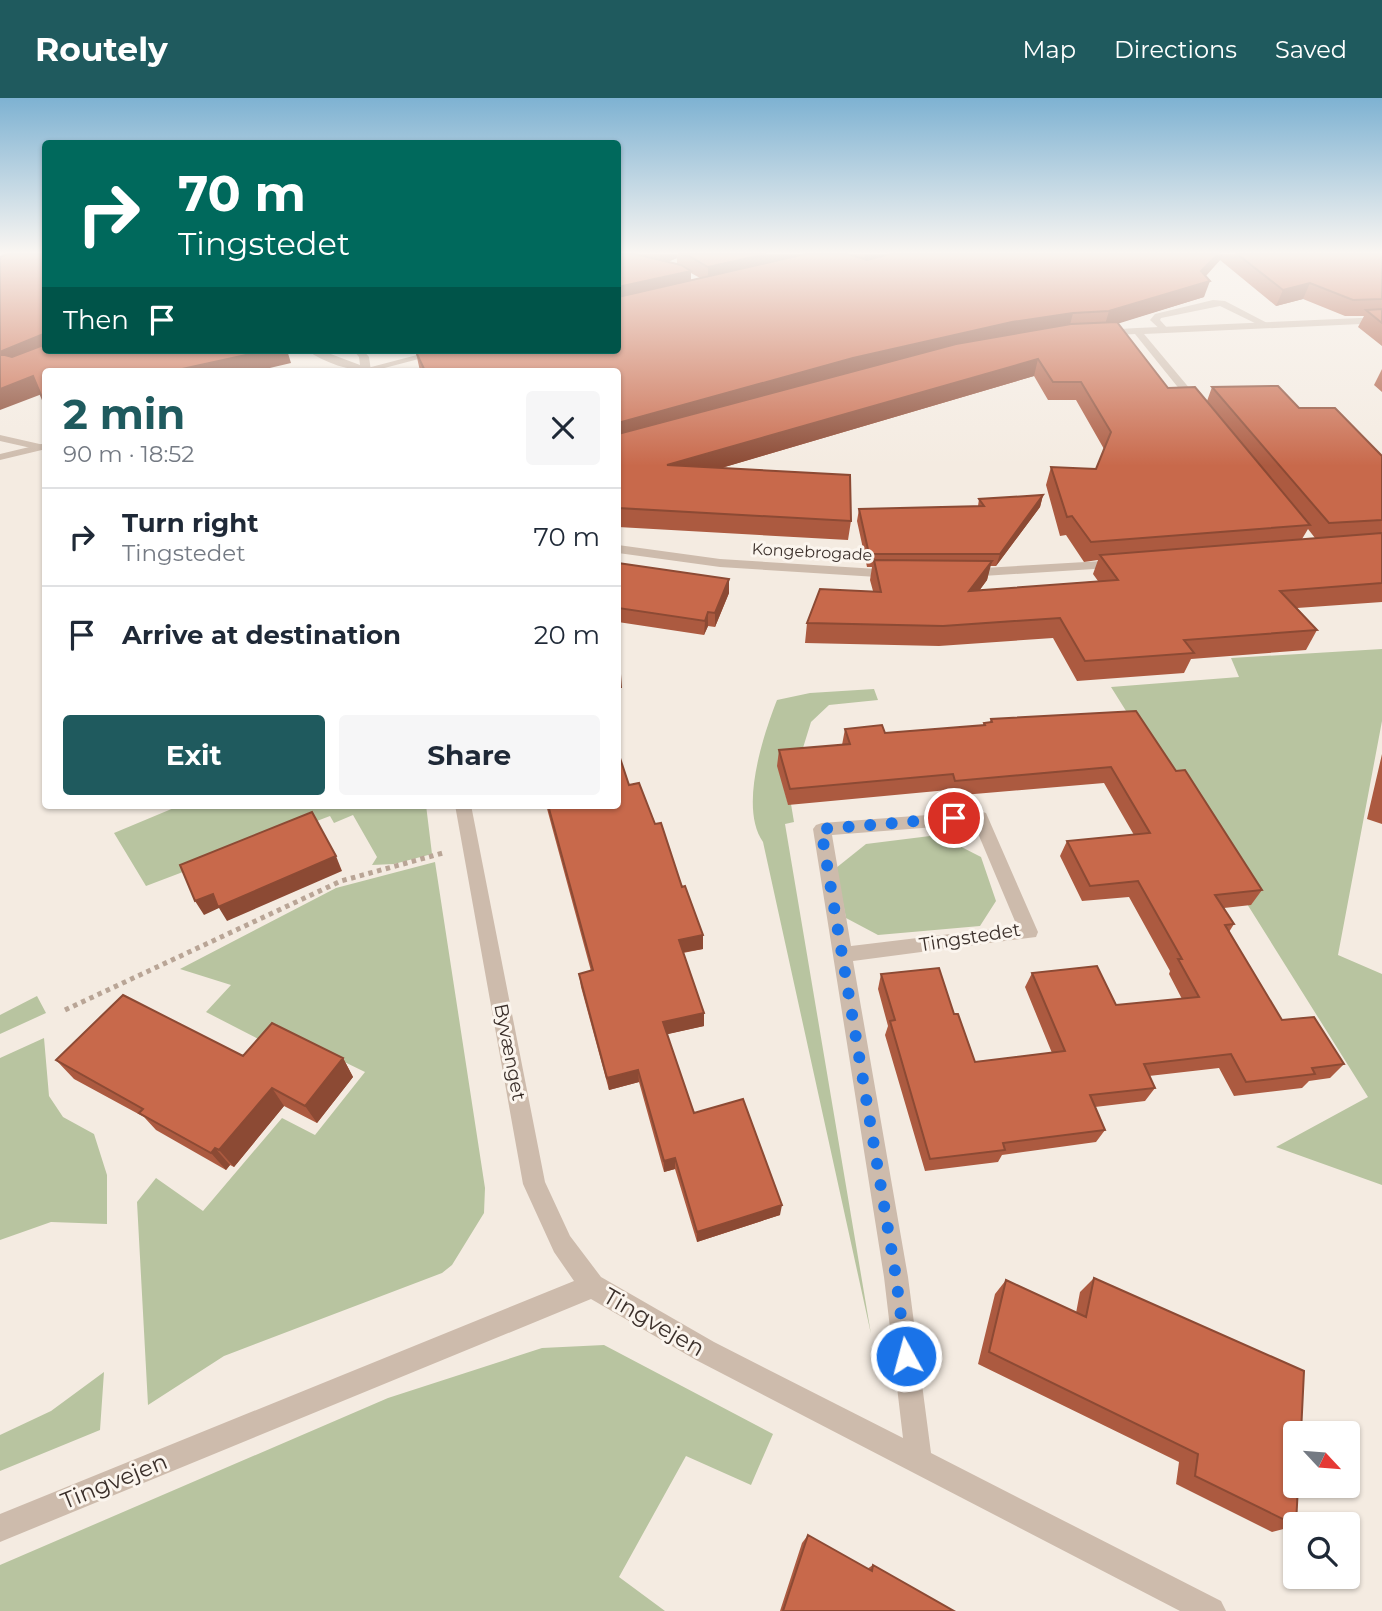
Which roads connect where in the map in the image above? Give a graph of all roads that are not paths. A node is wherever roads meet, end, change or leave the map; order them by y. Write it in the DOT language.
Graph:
graph roads {
  1 [pos="1159,325"];
  2 [pos="1266,325"];
  3 [pos="1275,325"];
  4 [pos="1163,329"];
  5 [pos="1137,331"];
  6 [pos="1096,333"];
  7 [pos="321,354"];
  8 [pos="433,354"];
  9 [pos="356,368"];
  10 [pos="376,368"];
  11 [pos="1204,413"];
  12 [pos="0,438"];
  13 [pos="42,447"];
  14 [pos="42,447"];
  15 [pos="0,457"];
  16 [pos="621,549"];
  17 [pos="1138,562"];
  18 [pos="954,573"];
  19 [pos="902,574"];
  20 [pos="464,809"];
  21 [pos="841,955"];
  22 [pos="592,1286"];
  23 [pos="919,1462"];
  24 [pos="0,1528"];
  25 [pos="1210,1611"];
  1 -- 4 [label="street"];
  2 -- 3 [label="street"];
  2 -- 4 [label="street"];
  4 -- 5 [label="street"];
  5 -- 6 [label="street"];
  5 -- 11 [label="street"];
  7 -- 9 [label="street"];
  8 -- 10 [label="street"];
  12 -- 13 [label="street"];
  14 -- 15 [label="street"];
  16 -- 19 [label="street, Kongebrogade"];
  17 -- 18 [label="street"];
  20 -- 22 [label="street, Byvænget"];
  21 -- 21 [label="street, Tingstedet"];
  21 -- 23 [label="street, Tingstedet"];
  22 -- 23 [label="street, Tingvejen"];
  22 -- 24 [label="street, Tingvejen"];
  23 -- 25 [label="street, Tingvejen"];
}
